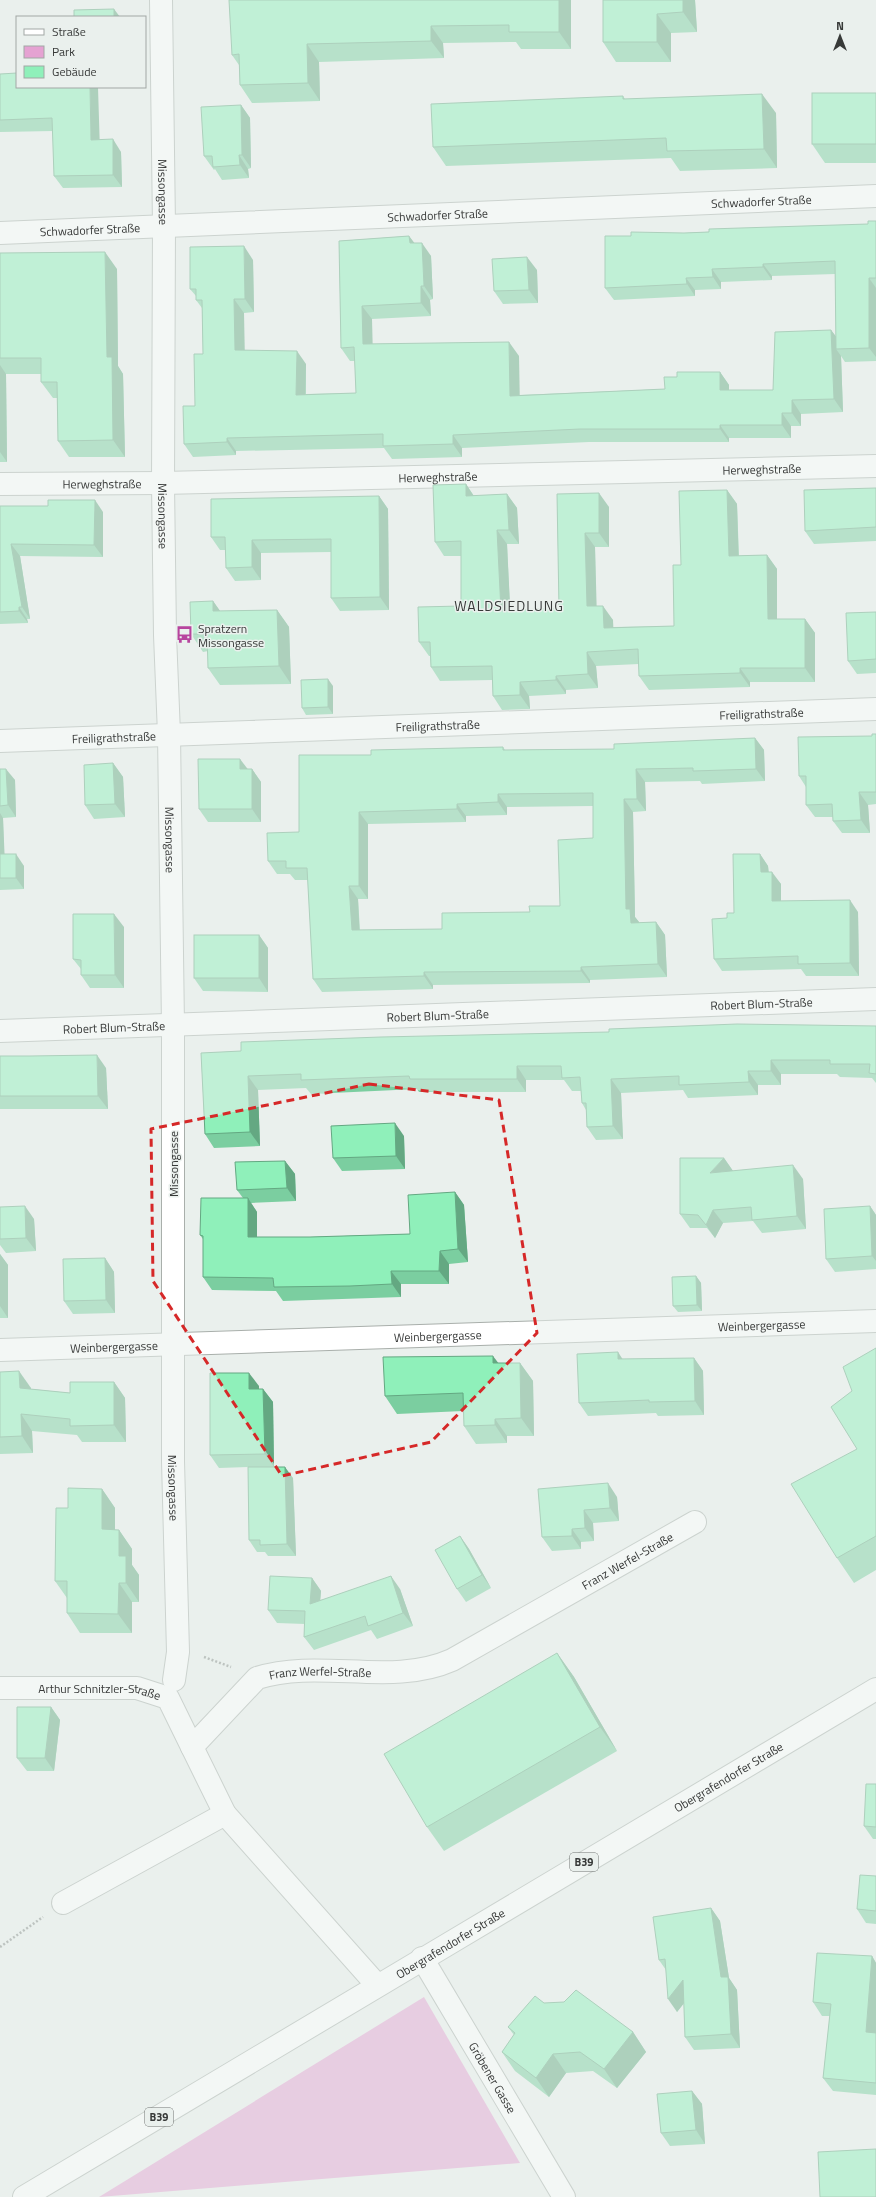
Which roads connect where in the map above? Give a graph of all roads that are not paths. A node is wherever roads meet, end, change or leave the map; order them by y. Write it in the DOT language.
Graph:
graph roads {
  1 [pos="161,0"];
  2 [pos="876,196"];
  3 [pos="164,226"];
  4 [pos="0,233"];
  5 [pos="876,466"];
  6 [pos="163,482"];
  7 [pos="0,484"];
  8 [pos="876,709"];
  9 [pos="169,734"];
  10 [pos="0,741"];
  11 [pos="876,999"];
  12 [pos="173,1026"];
  13 [pos="0,1031"];
  14 [pos="876,1321"];
  15 [pos="174,1345"];
  16 [pos="0,1350"];
  17 [pos="696,1522"];
  18 [pos="174,1680"];
  19 [pos="0,1688"];
  20 [pos="876,1689"];
  21 [pos="192,1747"];
  22 [pos="225,1814"];
  23 [pos="63,1903"];
  24 [pos="422,1958"];
  25 [pos="377,1985"];
  26 [pos="24,2197"];
  27 [pos="564,2197"];
  1 -- 3 [label="street, Missongasse"];
  2 -- 3 [label="street, Schwadorfer Straße"];
  3 -- 4 [label="street, Schwadorfer Straße"];
  3 -- 6 [label="street, Missongasse"];
  5 -- 6 [label="street, Herweghstraße"];
  6 -- 7 [label="street, Herweghstraße"];
  6 -- 9 [label="street, Missongasse"];
  8 -- 9 [label="street, Freiligrathstraße"];
  9 -- 10 [label="street, Freiligrathstraße"];
  9 -- 12 [label="street, Missongasse"];
  11 -- 12 [label="street, Robert Blum-Straße"];
  12 -- 13 [label="street, Robert Blum-Straße"];
  12 -- 15 [label="street, Missongasse"];
  14 -- 15 [label="street, Weinbergergasse"];
  15 -- 16 [label="street, Weinbergergasse"];
  15 -- 18 [label="street, Missongasse"];
  17 -- 21 [label="street, Franz Werfel-Straße"];
  19 -- 21 [label="street, Arthur Schnitzler-Straße"];
  20 -- 24 [label="street, Obergrafendorfer Straße / B39"];
  21 -- 22 [label="street"];
  22 -- 23 [label="street"];
  22 -- 25 [label="street"];
  24 -- 25 [label="street, Obergrafendorfer Straße / B39"];
  24 -- 27 [label="street, Gröbener Gasse"];
  25 -- 26 [label="street, Obergrafendorfer Straße / B39"];
}
